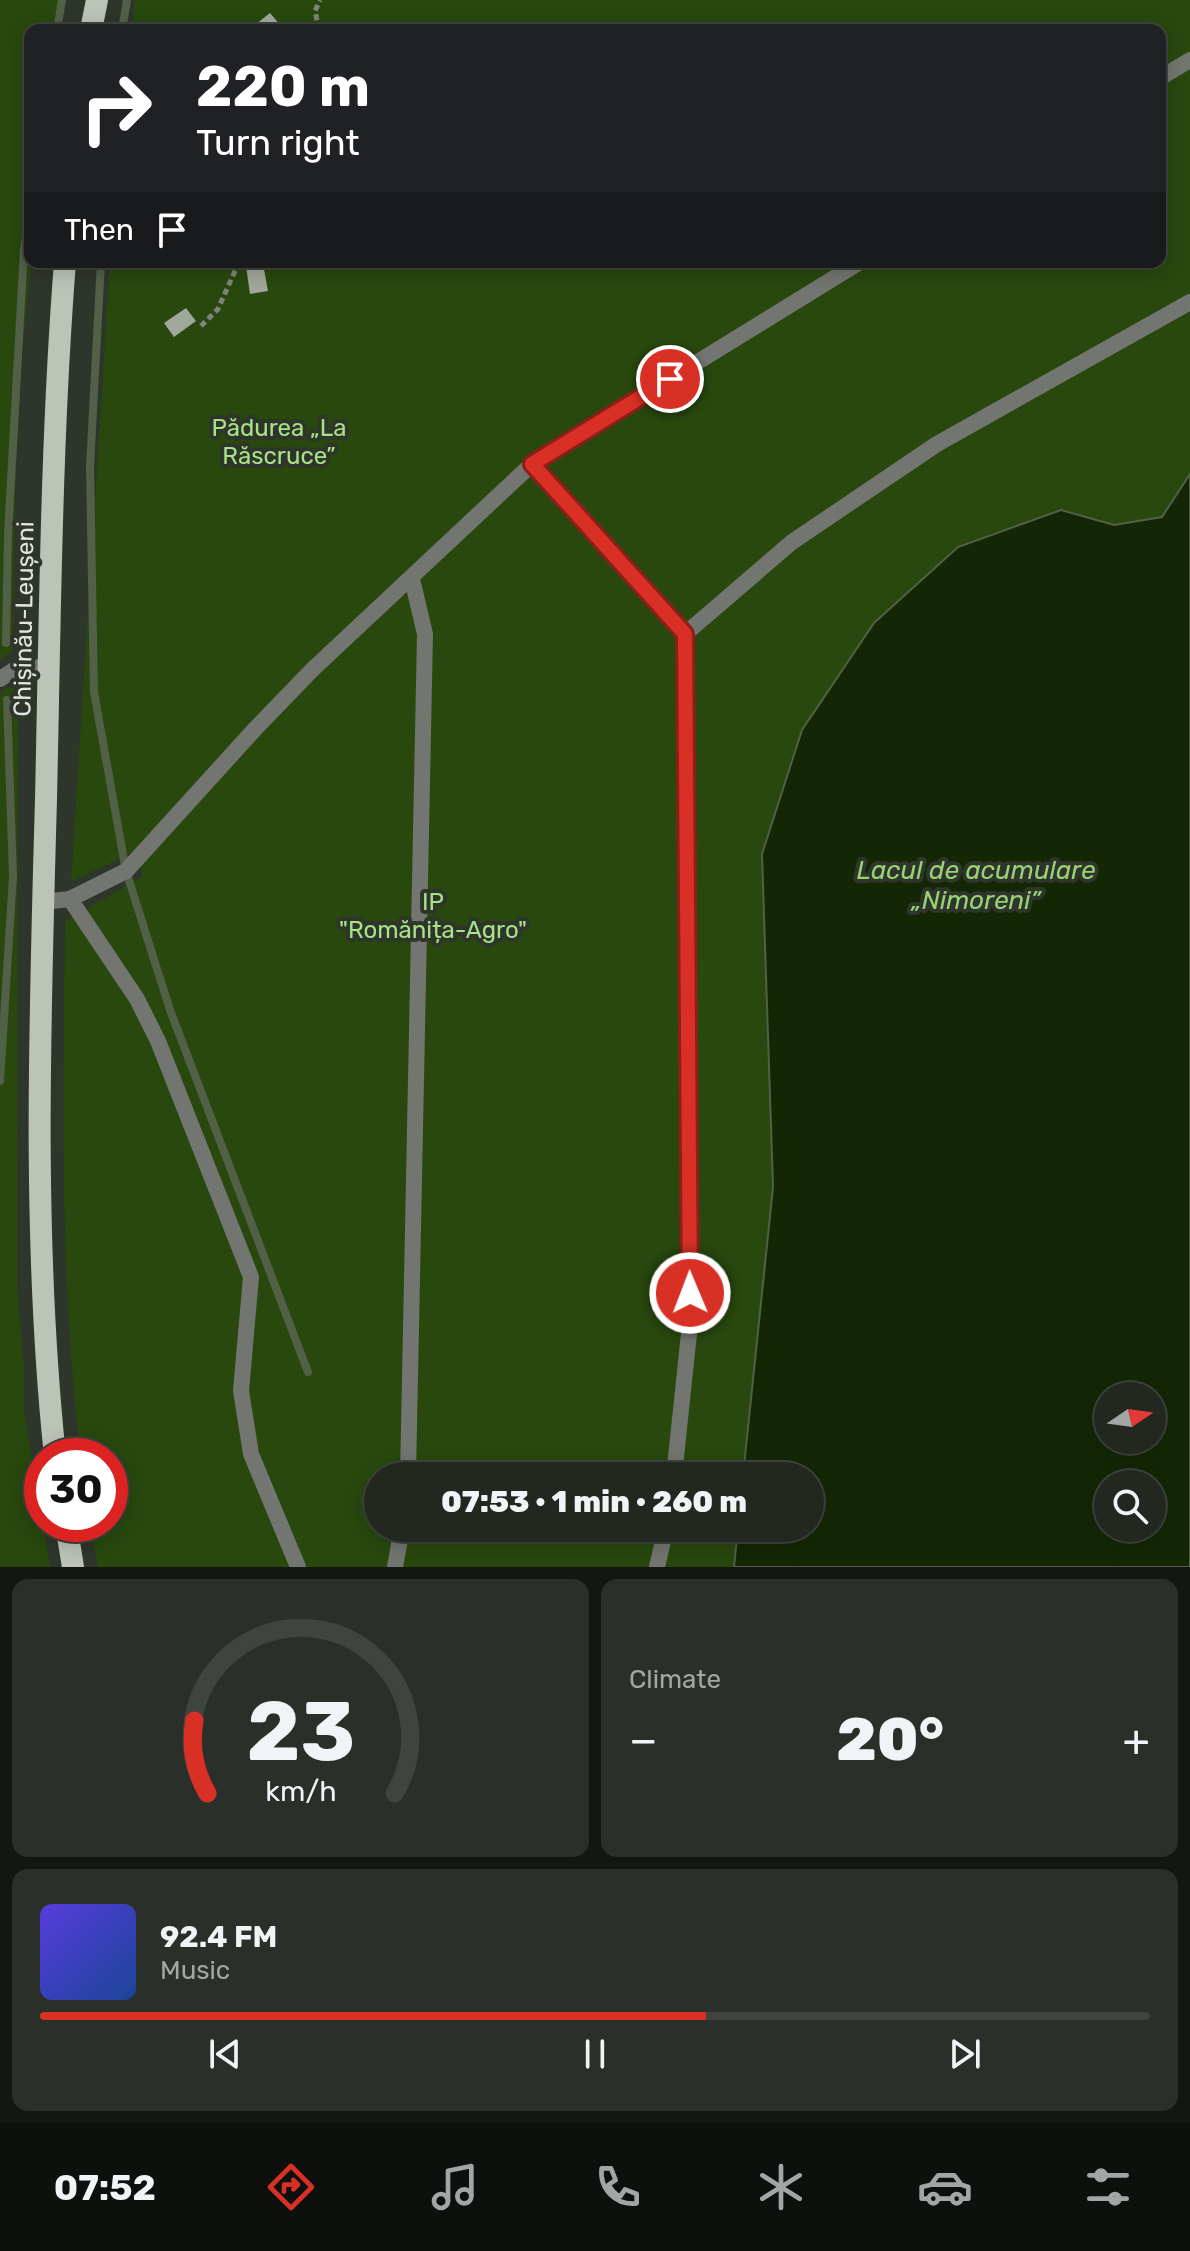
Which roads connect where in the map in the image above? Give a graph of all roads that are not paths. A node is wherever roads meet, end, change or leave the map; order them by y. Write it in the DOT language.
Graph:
graph roads {
  1 [pos="97,0"];
  2 [pos="92,24"];
  3 [pos="1190,60"];
  4 [pos="1166,74"];
  5 [pos="65,268"];
  6 [pos="850,268"];
  7 [pos="1190,302"];
  8 [pos="532,464"];
  9 [pos="412,579"];
  10 [pos="685,634"];
  11 [pos="49,667"];
  12 [pos="0,679"];
  13 [pos="70,899"];
  14 [pos="43,902"];
  15 [pos="53,1438"];
  16 [pos="408,1462"];
  17 [pos="675,1462"];
  18 [pos="69,1542"];
  19 [pos="399,1542"];
  20 [pos="663,1542"];
  21 [pos="73,1567"];
  22 [pos="298,1567"];
  23 [pos="395,1567"];
  24 [pos="657,1567"];
  1 -- 2 [label="highway"];
  3 -- 4 [label="street"];
  5 -- 11 [label="highway, Chișinău-Leușeni"];
  6 -- 8 [label="street"];
  7 -- 10 [label="street"];
  8 -- 9 [label="street"];
  8 -- 10 [label="lane"];
  9 -- 13 [label="street"];
  9 -- 16 [label="street"];
  10 -- 17 [label="street"];
  11 -- 12 [label="street"];
  11 -- 14 [label="highway, Chișinău-Leușeni"];
  13 -- 14 [label="street"];
  13 -- 22 [label="street"];
  14 -- 15 [label="highway, Chișinău-Leușeni"];
  18 -- 21 [label="highway"];
  19 -- 23 [label="street"];
  20 -- 24 [label="street"];
}
